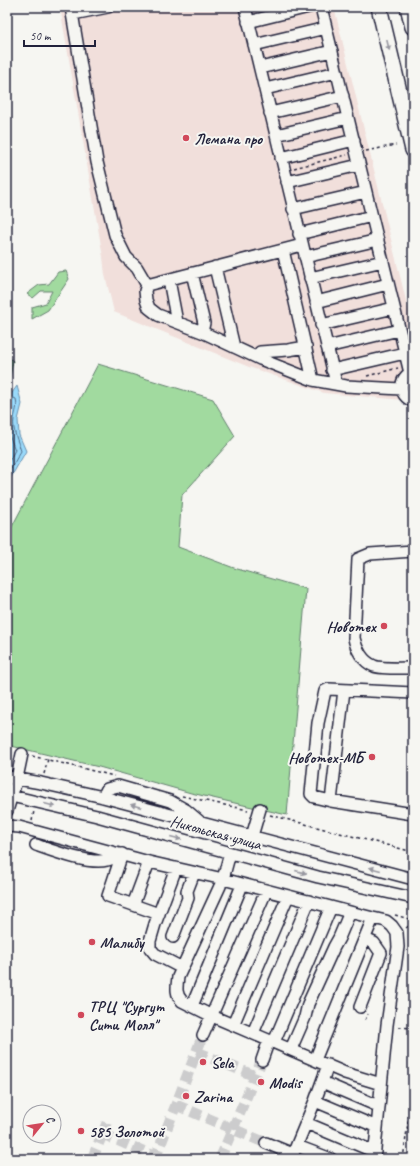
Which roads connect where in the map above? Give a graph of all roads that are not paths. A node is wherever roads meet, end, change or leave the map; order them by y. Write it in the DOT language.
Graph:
graph roads {
  1 [pos="108,7"];
  2 [pos="245,7"];
  3 [pos="309,7"];
  4 [pos="321,7"];
  5 [pos="379,7"];
  6 [pos="408,7"];
  7 [pos="72,10"];
  8 [pos="248,22"];
  9 [pos="413,27"];
  10 [pos="326,28"];
  11 [pos="254,45"];
  12 [pos="332,51"];
  13 [pos="260,68"];
  14 [pos="337,72"];
  15 [pos="265,90"];
  16 [pos="343,96"];
  17 [pos="270,113"];
  18 [pos="348,118"];
  19 [pos="276,135"];
  20 [pos="354,140"];
  21 [pos="413,150"];
  22 [pos="281,158"];
  23 [pos="360,165"];
  24 [pos="287,182"];
  25 [pos="366,192"];
  26 [pos="293,209"];
  27 [pos="372,216"];
  28 [pos="299,234"];
  29 [pos="378,240"];
  30 [pos="302,245"];
  31 [pos="283,250"];
  32 [pos="305,257"];
  33 [pos="383,261"];
  34 [pos="215,267"];
  35 [pos="192,273"];
  36 [pos="310,278"];
  37 [pos="169,280"];
  38 [pos="388,284"];
  39 [pos="147,285"];
  40 [pos="316,302"];
  41 [pos="394,308"];
  42 [pos="177,322"];
  43 [pos="322,325"];
  44 [pos="399,330"];
  45 [pos="202,332"];
  46 [pos="234,347"];
  47 [pos="306,347"];
  48 [pos="327,347"];
  49 [pos="288,350"];
  50 [pos="405,353"];
  51 [pos="260,359"];
  52 [pos="284,368"];
  53 [pos="332,370"];
  54 [pos="411,373"];
  55 [pos="313,380"];
  56 [pos="336,383"];
  57 [pos="401,389"];
  58 [pos="413,401"];
  59 [pos="413,552"];
  60 [pos="413,668"];
  61 [pos="344,690"];
  62 [pos="413,693"];
  63 [pos="22,754"];
  64 [pos="12,777"];
  65 [pos="9,796"];
  66 [pos="331,801"];
  67 [pos="7,811"];
  68 [pos="260,811"];
  69 [pos="413,814"];
  70 [pos="7,826"];
  71 [pos="252,836"];
  72 [pos="36,845"];
  73 [pos="230,853"];
  74 [pos="122,854"];
  75 [pos="149,862"];
  76 [pos="176,868"];
  77 [pos="194,873"];
  78 [pos="413,879"];
  79 [pos="222,882"];
  80 [pos="240,890"];
  81 [pos="264,896"];
  82 [pos="288,896"];
  83 [pos="413,898"];
  84 [pos="309,901"];
  85 [pos="134,905"];
  86 [pos="331,907"];
  87 [pos="350,912"];
  88 [pos="158,914"];
  89 [pos="373,918"];
  90 [pos="172,937"];
  91 [pos="365,939"];
  92 [pos="182,968"];
  93 [pos="192,1006"];
  94 [pos="360,1006"];
  95 [pos="212,1016"];
  96 [pos="233,1025"];
  97 [pos="253,1033"];
  98 [pos="204,1035"];
  99 [pos="272,1041"];
  100 [pos="291,1049"];
  101 [pos="262,1060"];
  102 [pos="316,1060"];
  103 [pos="328,1065"];
  104 [pos="322,1082"];
  105 [pos="381,1084"];
  106 [pos="315,1101"];
  107 [pos="378,1106"];
  108 [pos="306,1123"];
  109 [pos="377,1127"];
  110 [pos="266,1143"];
  111 [pos="294,1153"];
  112 [pos="374,1155"];
  113 [pos="331,1159"];
  1 -- 7 [label="street"];
  2 -- 8 [label="street"];
  3 -- 8 [label="street"];
  4 -- 10 [label="street"];
  5 -- 21 [label="main road, one-way"];
  6 -- 9 [label="main road"];
  7 -- 39 [label="street"];
  8 -- 11 [label="street"];
  10 -- 11 [label="street"];
  10 -- 12 [label="street"];
  11 -- 13 [label="street"];
  12 -- 13 [label="street"];
  12 -- 14 [label="street"];
  13 -- 15 [label="street"];
  14 -- 15 [label="street"];
  14 -- 16 [label="street"];
  15 -- 17 [label="street"];
  16 -- 17 [label="street"];
  16 -- 18 [label="street"];
  17 -- 19 [label="street"];
  18 -- 19 [label="street"];
  18 -- 20 [label="street"];
  19 -- 22 [label="street"];
  20 -- 22 [label="street"];
  20 -- 23 [label="street"];
  22 -- 24 [label="street"];
  23 -- 24 [label="street"];
  23 -- 25 [label="street"];
  24 -- 26 [label="street"];
  25 -- 26 [label="street"];
  25 -- 27 [label="street"];
  26 -- 28 [label="street"];
  27 -- 28 [label="street"];
  27 -- 29 [label="street"];
  28 -- 30 [label="street"];
  29 -- 32 [label="street"];
  29 -- 33 [label="street"];
  30 -- 31 [label="street"];
  30 -- 32 [label="street"];
  31 -- 34 [label="street"];
  31 -- 47 [label="street"];
  32 -- 36 [label="street"];
  33 -- 36 [label="street"];
  33 -- 38 [label="street"];
  34 -- 35 [label="street"];
  34 -- 46 [label="street"];
  35 -- 37 [label="street"];
  35 -- 45 [label="street"];
  36 -- 40 [label="street"];
  37 -- 39 [label="street"];
  37 -- 42 [label="street"];
  38 -- 40 [label="street"];
  38 -- 41 [label="street"];
  39 -- 42 [label="street"];
  40 -- 43 [label="street"];
  41 -- 43 [label="street"];
  41 -- 44 [label="street"];
  42 -- 45 [label="street"];
  43 -- 48 [label="street"];
  44 -- 48 [label="street"];
  44 -- 50 [label="street"];
  45 -- 46 [label="street"];
  46 -- 51 [label="street"];
  47 -- 49 [label="street"];
  47 -- 55 [label="street"];
  48 -- 53 [label="street"];
  49 -- 51 [label="street"];
  49 -- 52 [label="street"];
  50 -- 53 [label="street"];
  50 -- 54 [label="street"];
  51 -- 52 [label="street"];
  52 -- 55 [label="street"];
  53 -- 56 [label="street"];
  54 -- 57 [label="street"];
  55 -- 56 [label="street"];
  56 -- 57 [label="street"];
  57 -- 58 [label="street"];
  59 -- 60 [label="street"];
  61 -- 62 [label="street"];
  61 -- 66 [label="street"];
  61 -- 66 [label="street"];
  63 -- 64 [label="street"];
  64 -- 65 [label="street"];
  71 -- 64 [label="street, Никольская улица, one-way"];
  65 -- 67 [label="street"];
  65 -- 73 [label="street, Никольская улица, one-way"];
  66 -- 69 [label="street"];
  68 -- 71 [label="street"];
  70 -- 74 [label="street"];
  78 -- 71 [label="street, Никольская улица, one-way"];
  72 -- 74 [label="street"];
  73 -- 79 [label="street"];
  73 -- 83 [label="street, Никольская улица, one-way"];
  74 -- 75 [label="street"];
  74 -- 85 [label="street"];
  75 -- 76 [label="street"];
  75 -- 85 [label="street"];
  76 -- 77 [label="street"];
  76 -- 88 [label="street"];
  77 -- 79 [label="street"];
  77 -- 90 [label="street"];
  79 -- 82 [label="street"];
  79 -- 92 [label="street"];
  80 -- 93 [label="street"];
  81 -- 95 [label="street"];
  82 -- 84 [label="street"];
  82 -- 96 [label="street"];
  84 -- 86 [label="street"];
  84 -- 97 [label="street"];
  85 -- 88 [label="street"];
  86 -- 87 [label="street"];
  86 -- 99 [label="street"];
  87 -- 89 [label="street"];
  87 -- 100 [label="street"];
  88 -- 92 [label="street"];
  89 -- 91 [label="street"];
  89 -- 105 [label="street"];
  91 -- 94 [label="street"];
  91 -- 102 [label="street"];
  92 -- 93 [label="street"];
  93 -- 95 [label="street"];
  95 -- 96 [label="street"];
  95 -- 98 [label="street"];
  96 -- 97 [label="street"];
  97 -- 99 [label="street"];
  99 -- 100 [label="street"];
  99 -- 101 [label="street"];
  100 -- 102 [label="street"];
  102 -- 103 [label="street"];
  103 -- 104 [label="street"];
  103 -- 105 [label="street"];
  104 -- 106 [label="street"];
  104 -- 107 [label="street"];
  105 -- 107 [label="street"];
  106 -- 108 [label="street"];
  106 -- 109 [label="street"];
  107 -- 109 [label="street"];
  108 -- 111 [label="street"];
  108 -- 112 [label="street"];
  109 -- 112 [label="street"];
  110 -- 111 [label="street"];
  111 -- 113 [label="street"];
}
